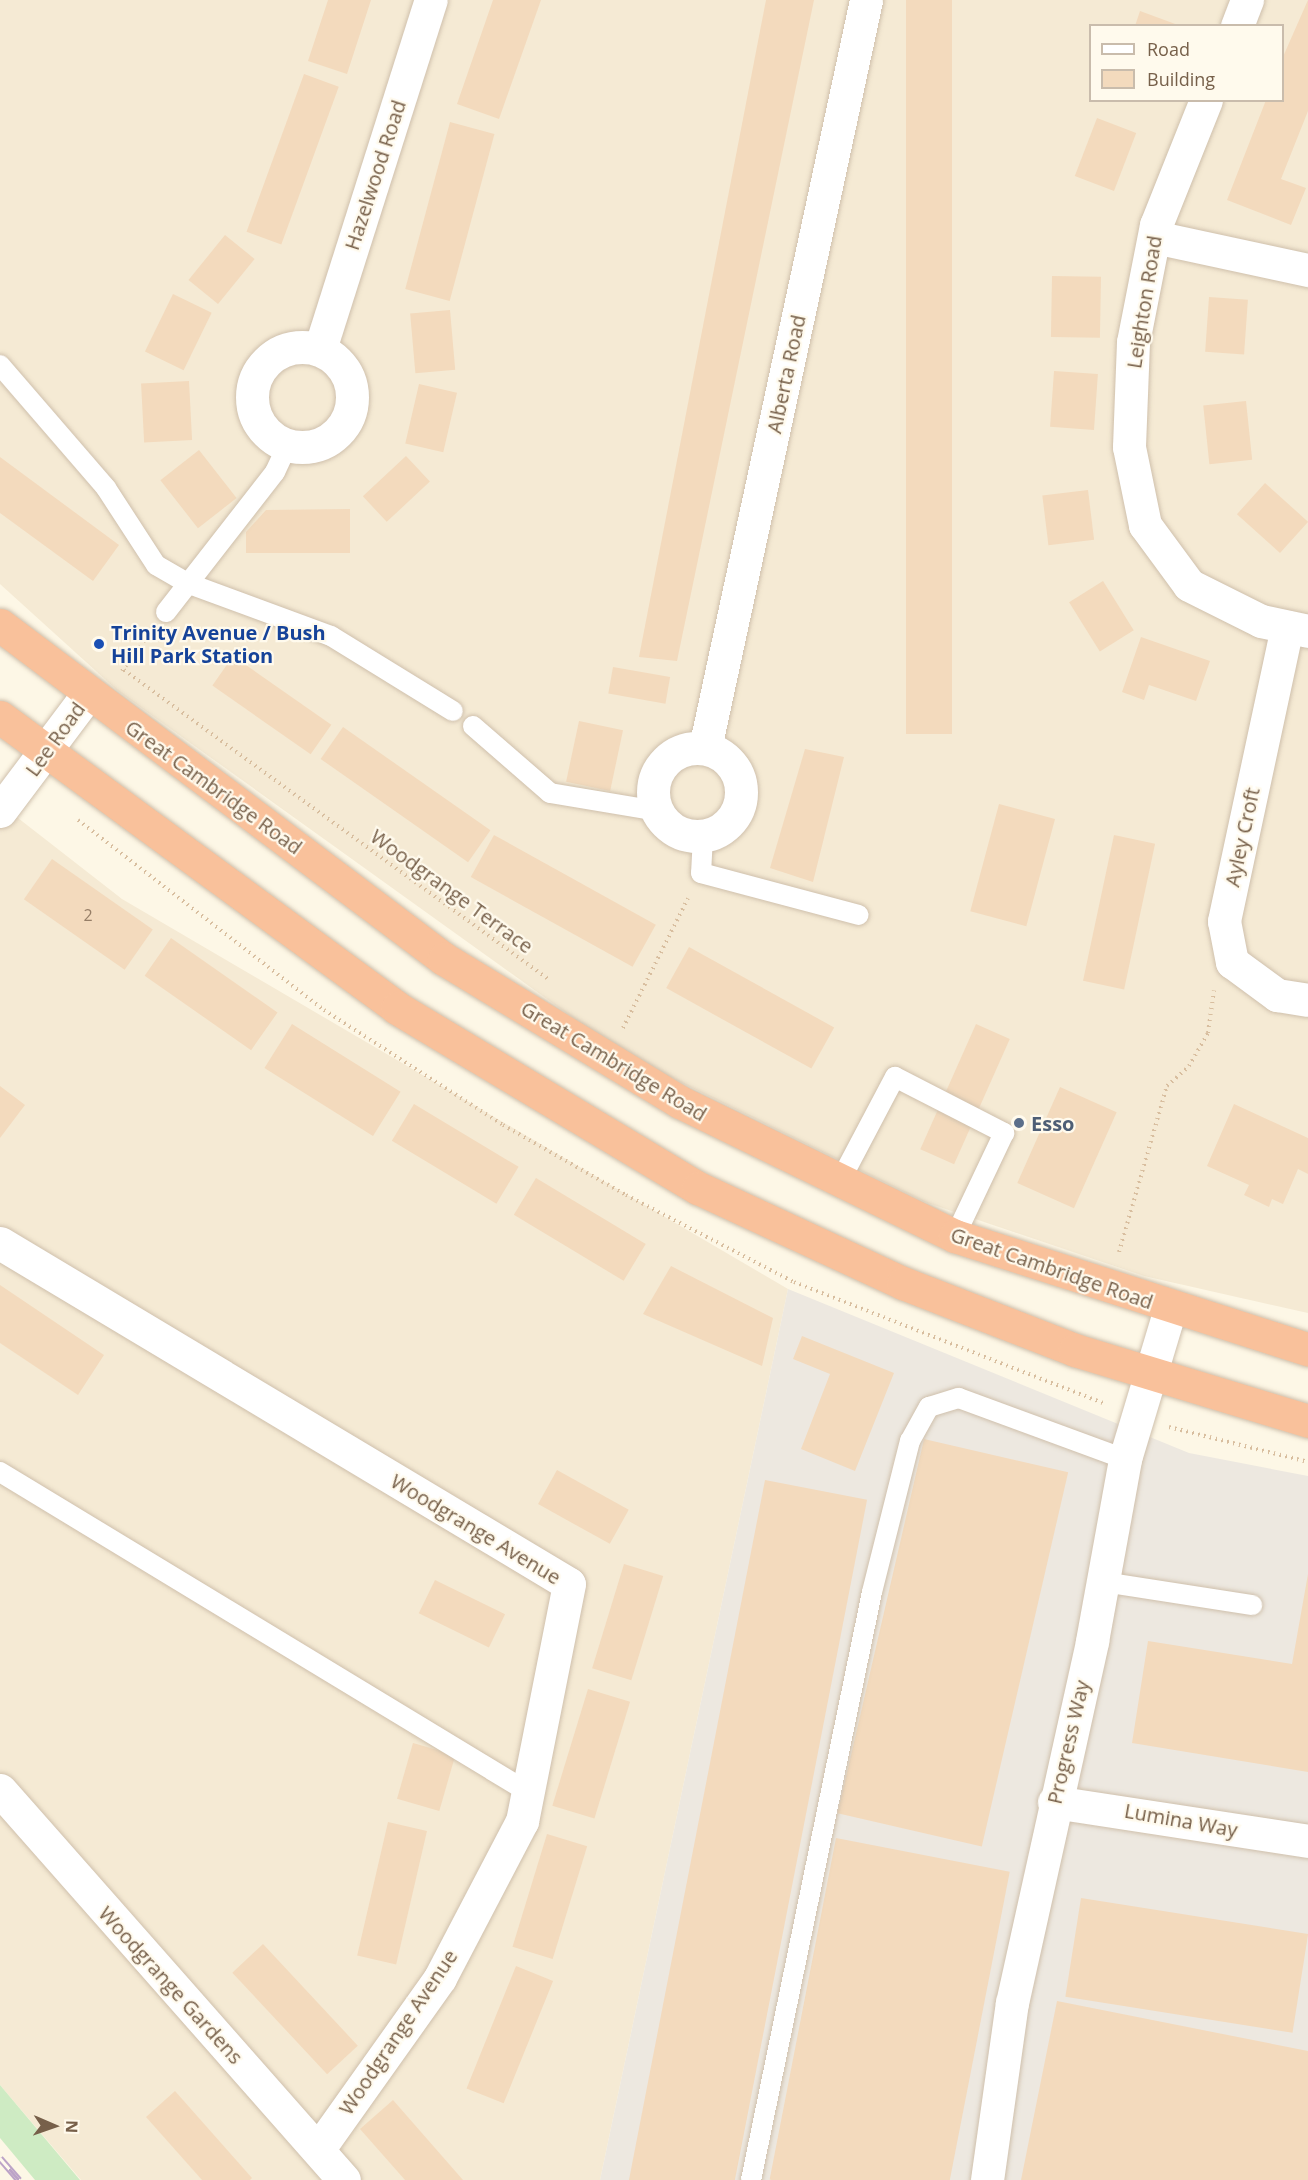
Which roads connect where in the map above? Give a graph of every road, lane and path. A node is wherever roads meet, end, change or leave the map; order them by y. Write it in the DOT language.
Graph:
graph roads {
  1 [pos="431,0"];
  2 [pos="866,0"];
  3 [pos="1247,0"];
  4 [pos="1238,24"];
  5 [pos="1205,102"];
  6 [pos="1155,237"];
  7 [pos="1308,270"];
  8 [pos="320,349"];
  9 [pos="0,365"];
  10 [pos="287,446"];
  11 [pos="187,584"];
  12 [pos="166,612"];
  13 [pos="0,625"];
  14 [pos="1297,629"];
  15 [pos="124,670"];
  16 [pos="87,695"];
  17 [pos="453,711"];
  18 [pos="0,717"];
  19 [pos="473,726"];
  20 [pos="705,748"];
  21 [pos="45,752"];
  22 [pos="3,800"];
  23 [pos="657,811"];
  24 [pos="703,836"];
  25 [pos="700,873"];
  26 [pos="859,915"];
  27 [pos="1216,977"];
  28 [pos="556,984"];
  29 [pos="1308,1000"];
  30 [pos="613,1023"];
  31 [pos="622,1029"];
  32 [pos="632,1035"];
  33 [pos="839,1183"];
  34 [pos="955,1236"];
  35 [pos="0,1243"];
  36 [pos="1116,1262"];
  37 [pos="1170,1309"];
  38 [pos="1308,1349"];
  39 [pos="1152,1376"];
  40 [pos="1308,1420"];
  41 [pos="1186,1433"];
  42 [pos="1125,1459"];
  43 [pos="1308,1462"];
  44 [pos="0,1472"];
  45 [pos="1103,1582"];
  46 [pos="1252,1605"];
  47 [pos="0,1790"];
  48 [pos="528,1792"];
  49 [pos="1054,1803"];
  50 [pos="1308,1841"];
  51 [pos="319,2148"];
  52 [pos="344,2180"];
  53 [pos="751,2180"];
  54 [pos="987,2180"];
  1 -- 8 [label="street, Hazelwood Road"];
  2 -- 20 [label="street, Alberta Road"];
  3 -- 4 [label="street"];
  5 -- 6 [label="street, Leighton Road"];
  6 -- 7 [label="street"];
  6 -- 14 [label="street, Leighton Road"];
  8 -- 10 [label="street"];
  8 -- 10 [label="street"];
  9 -- 11 [label="lane"];
  10 -- 11 [label="lane"];
  11 -- 12 [label="lane"];
  11 -- 17 [label="lane"];
  12 -- 15 [label="path"];
  13 -- 16 [label="highway, Great Cambridge Road"];
  14 -- 29 [label="street, Ayley Croft"];
  15 -- 16 [label="path"];
  15 -- 28 [label="path, Woodgrange Terrace"];
  16 -- 21 [label="street, Lee Road"];
  16 -- 33 [label="highway, Great Cambridge Road"];
  18 -- 21 [label="highway"];
  19 -- 23 [label="lane"];
  20 -- 23 [label="street"];
  20 -- 24 [label="street"];
  21 -- 22 [label="street, Lee Road"];
  21 -- 39 [label="highway"];
  23 -- 24 [label="street"];
  24 -- 25 [label="lane"];
  25 -- 26 [label="lane"];
  25 -- 31 [label="path"];
  27 -- 36 [label="path"];
  30 -- 31 [label="path"];
  31 -- 32 [label="path"];
  33 -- 34 [label="highway, Great Cambridge Road"];
  33 -- 34 [label="lane"];
  34 -- 37 [label="highway, Great Cambridge Road"];
  35 -- 48 [label="street, Woodgrange Avenue"];
  37 -- 38 [label="highway, Great Cambridge Road"];
  37 -- 39 [label="street, Progress Way"];
  39 -- 40 [label="highway"];
  39 -- 42 [label="street, Progress Way"];
  41 -- 43 [label="path"];
  42 -- 45 [label="street, Progress Way"];
  42 -- 53 [label="lane"];
  44 -- 48 [label="lane"];
  45 -- 46 [label="lane"];
  45 -- 49 [label="street, Progress Way"];
  47 -- 51 [label="street, Woodgrange Gardens"];
  48 -- 51 [label="street, Woodgrange Avenue"];
  49 -- 50 [label="street, Lumina Way"];
  49 -- 54 [label="street, Progress Way"];
  51 -- 52 [label="street, Woodgrange Gardens"];
}
